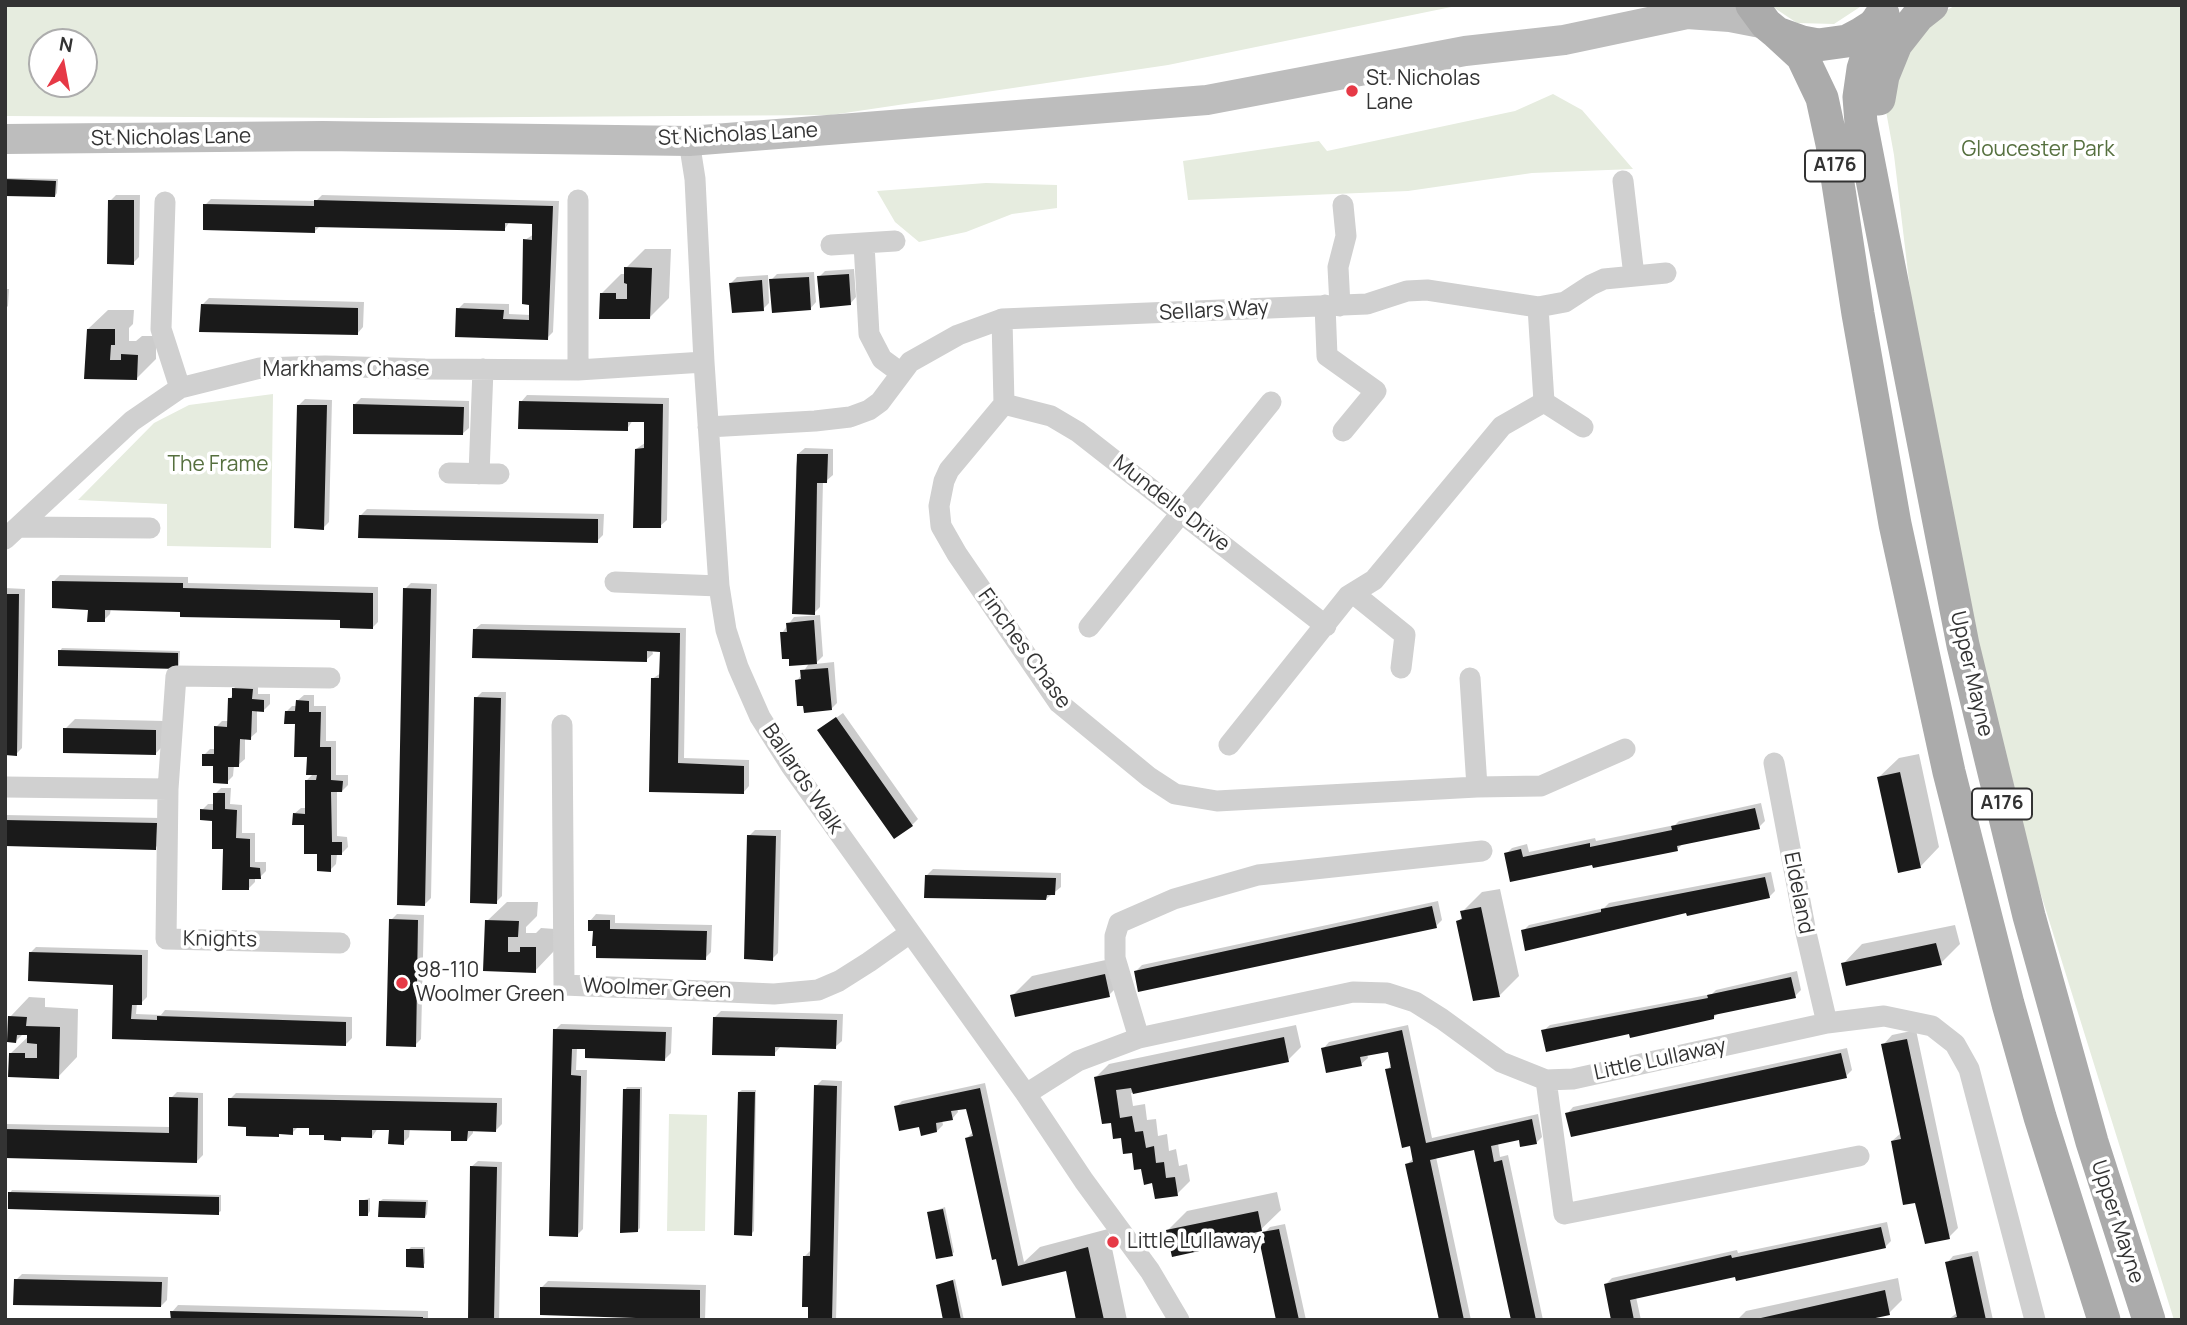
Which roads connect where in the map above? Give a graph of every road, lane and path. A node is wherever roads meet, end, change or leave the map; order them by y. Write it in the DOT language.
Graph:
graph roads {
  1 [pos="1639,5"];
  2 [pos="1932,5"];
  3 [pos="1885,11"];
  4 [pos="1765,20"];
  5 [pos="1465,51"];
  6 [pos="5,139"];
  7 [pos="689,141"];
  8 [pos="1623,181"];
  9 [pos="578,200"];
  10 [pos="164,202"];
  11 [pos="1343,205"];
  12 [pos="895,241"];
  13 [pos="864,244"];
  14 [pos="831,245"];
  15 [pos="1667,273"];
  16 [pos="1634,276"];
  17 [pos="1891,279"];
  18 [pos="1333,305"];
  19 [pos="1538,307"];
  20 [pos="1002,319"];
  21 [pos="704,362"];
  22 [pos="483,369"];
  23 [pos="578,370"];
  24 [pos="901,373"];
  25 [pos="180,388"];
  26 [pos="1271,402"];
  27 [pos="1544,402"];
  28 [pos="1004,404"];
  29 [pos="708,427"];
  30 [pos="1583,427"];
  31 [pos="1343,431"];
  32 [pos="449,473"];
  33 [pos="1182,513"];
  34 [pos="149,528"];
  35 [pos="12,533"];
  36 [pos="615,582"];
  37 [pos="719,586"];
  38 [pos="1353,593"];
  39 [pos="1326,626"];
  40 [pos="1089,627"];
  41 [pos="1401,668"];
  42 [pos="330,678"];
  43 [pos="1470,678"];
  44 [pos="562,725"];
  45 [pos="1230,744"];
  46 [pos="1625,749"];
  47 [pos="1774,763"];
  48 [pos="5,787"];
  49 [pos="1477,787"];
  50 [pos="168,789"];
  51 [pos="1482,851"];
  52 [pos="910,933"];
  53 [pos="340,943"];
  54 [pos="1827,1023"];
  55 [pos="1139,1038"];
  56 [pos="1546,1080"];
  57 [pos="1026,1094"];
  58 [pos="1859,1156"];
  59 [pos="1179,1320"];
  60 [pos="2035,1320"];
  61 [pos="2104,1320"];
  62 [pos="2149,1320"];
  1 -- 5 [label="main road, St Nicholas Lane"];
  2 -- 17 [label="main road"];
  3 -- 4 [label="main road, A176"];
  3 -- 17 [label="main road, Upper Mayne / A176"];
  4 -- 5 [label="main road, St Nicholas Lane"];
  4 -- 61 [label="main road, Upper Mayne / A176"];
  5 -- 7 [label="main road, St Nicholas Lane"];
  6 -- 7 [label="main road, St Nicholas Lane"];
  7 -- 21 [label="street, Ballards Walk"];
  8 -- 16 [label="street"];
  9 -- 23 [label="street"];
  10 -- 25 [label="street"];
  11 -- 18 [label="street"];
  12 -- 13 [label="street"];
  13 -- 14 [label="street"];
  13 -- 24 [label="street"];
  15 -- 16 [label="street, Sellars Way"];
  16 -- 19 [label="street, Sellars Way"];
  17 -- 62 [label="main road, Upper Mayne / A176"];
  18 -- 19 [label="street, Sellars Way"];
  18 -- 20 [label="street, Sellars Way"];
  18 -- 31 [label="street"];
  19 -- 27 [label="street"];
  20 -- 24 [label="street, Sellars Way"];
  20 -- 28 [label="street"];
  21 -- 23 [label="street, Markhams Chase"];
  21 -- 29 [label="street, Ballards Walk"];
  22 -- 23 [label="street, Markhams Chase"];
  22 -- 25 [label="street, Markhams Chase"];
  22 -- 32 [label="street"];
  24 -- 29 [label="street, Sellars Way"];
  25 -- 35 [label="street, Markhams Chase"];
  26 -- 33 [label="street"];
  27 -- 30 [label="street"];
  27 -- 38 [label="street"];
  28 -- 33 [label="street, Mundells Drive"];
  28 -- 49 [label="street, Finches Chase"];
  29 -- 37 [label="street, Ballards Walk"];
  33 -- 39 [label="street, Mundells Drive"];
  33 -- 40 [label="street"];
  34 -- 35 [label="street"];
  36 -- 37 [label="street"];
  37 -- 52 [label="street, Ballards Walk"];
  38 -- 39 [label="street"];
  38 -- 41 [label="street"];
  39 -- 45 [label="street"];
  42 -- 50 [label="street, Knights"];
  43 -- 49 [label="street"];
  44 -- 52 [label="street, Woolmer Green"];
  46 -- 49 [label="street, Finches Chase"];
  47 -- 54 [label="street, Eldeland"];
  48 -- 50 [label="street"];
  50 -- 53 [label="street, Knights"];
  51 -- 55 [label="street"];
  52 -- 57 [label="street, Ballards Walk"];
  54 -- 56 [label="street, Little Lullaway"];
  54 -- 60 [label="street, Little Lullaway"];
  55 -- 56 [label="street, Little Lullaway"];
  55 -- 57 [label="street, Little Lullaway"];
  56 -- 58 [label="street"];
  57 -- 59 [label="street, Ballards Walk"];
}
